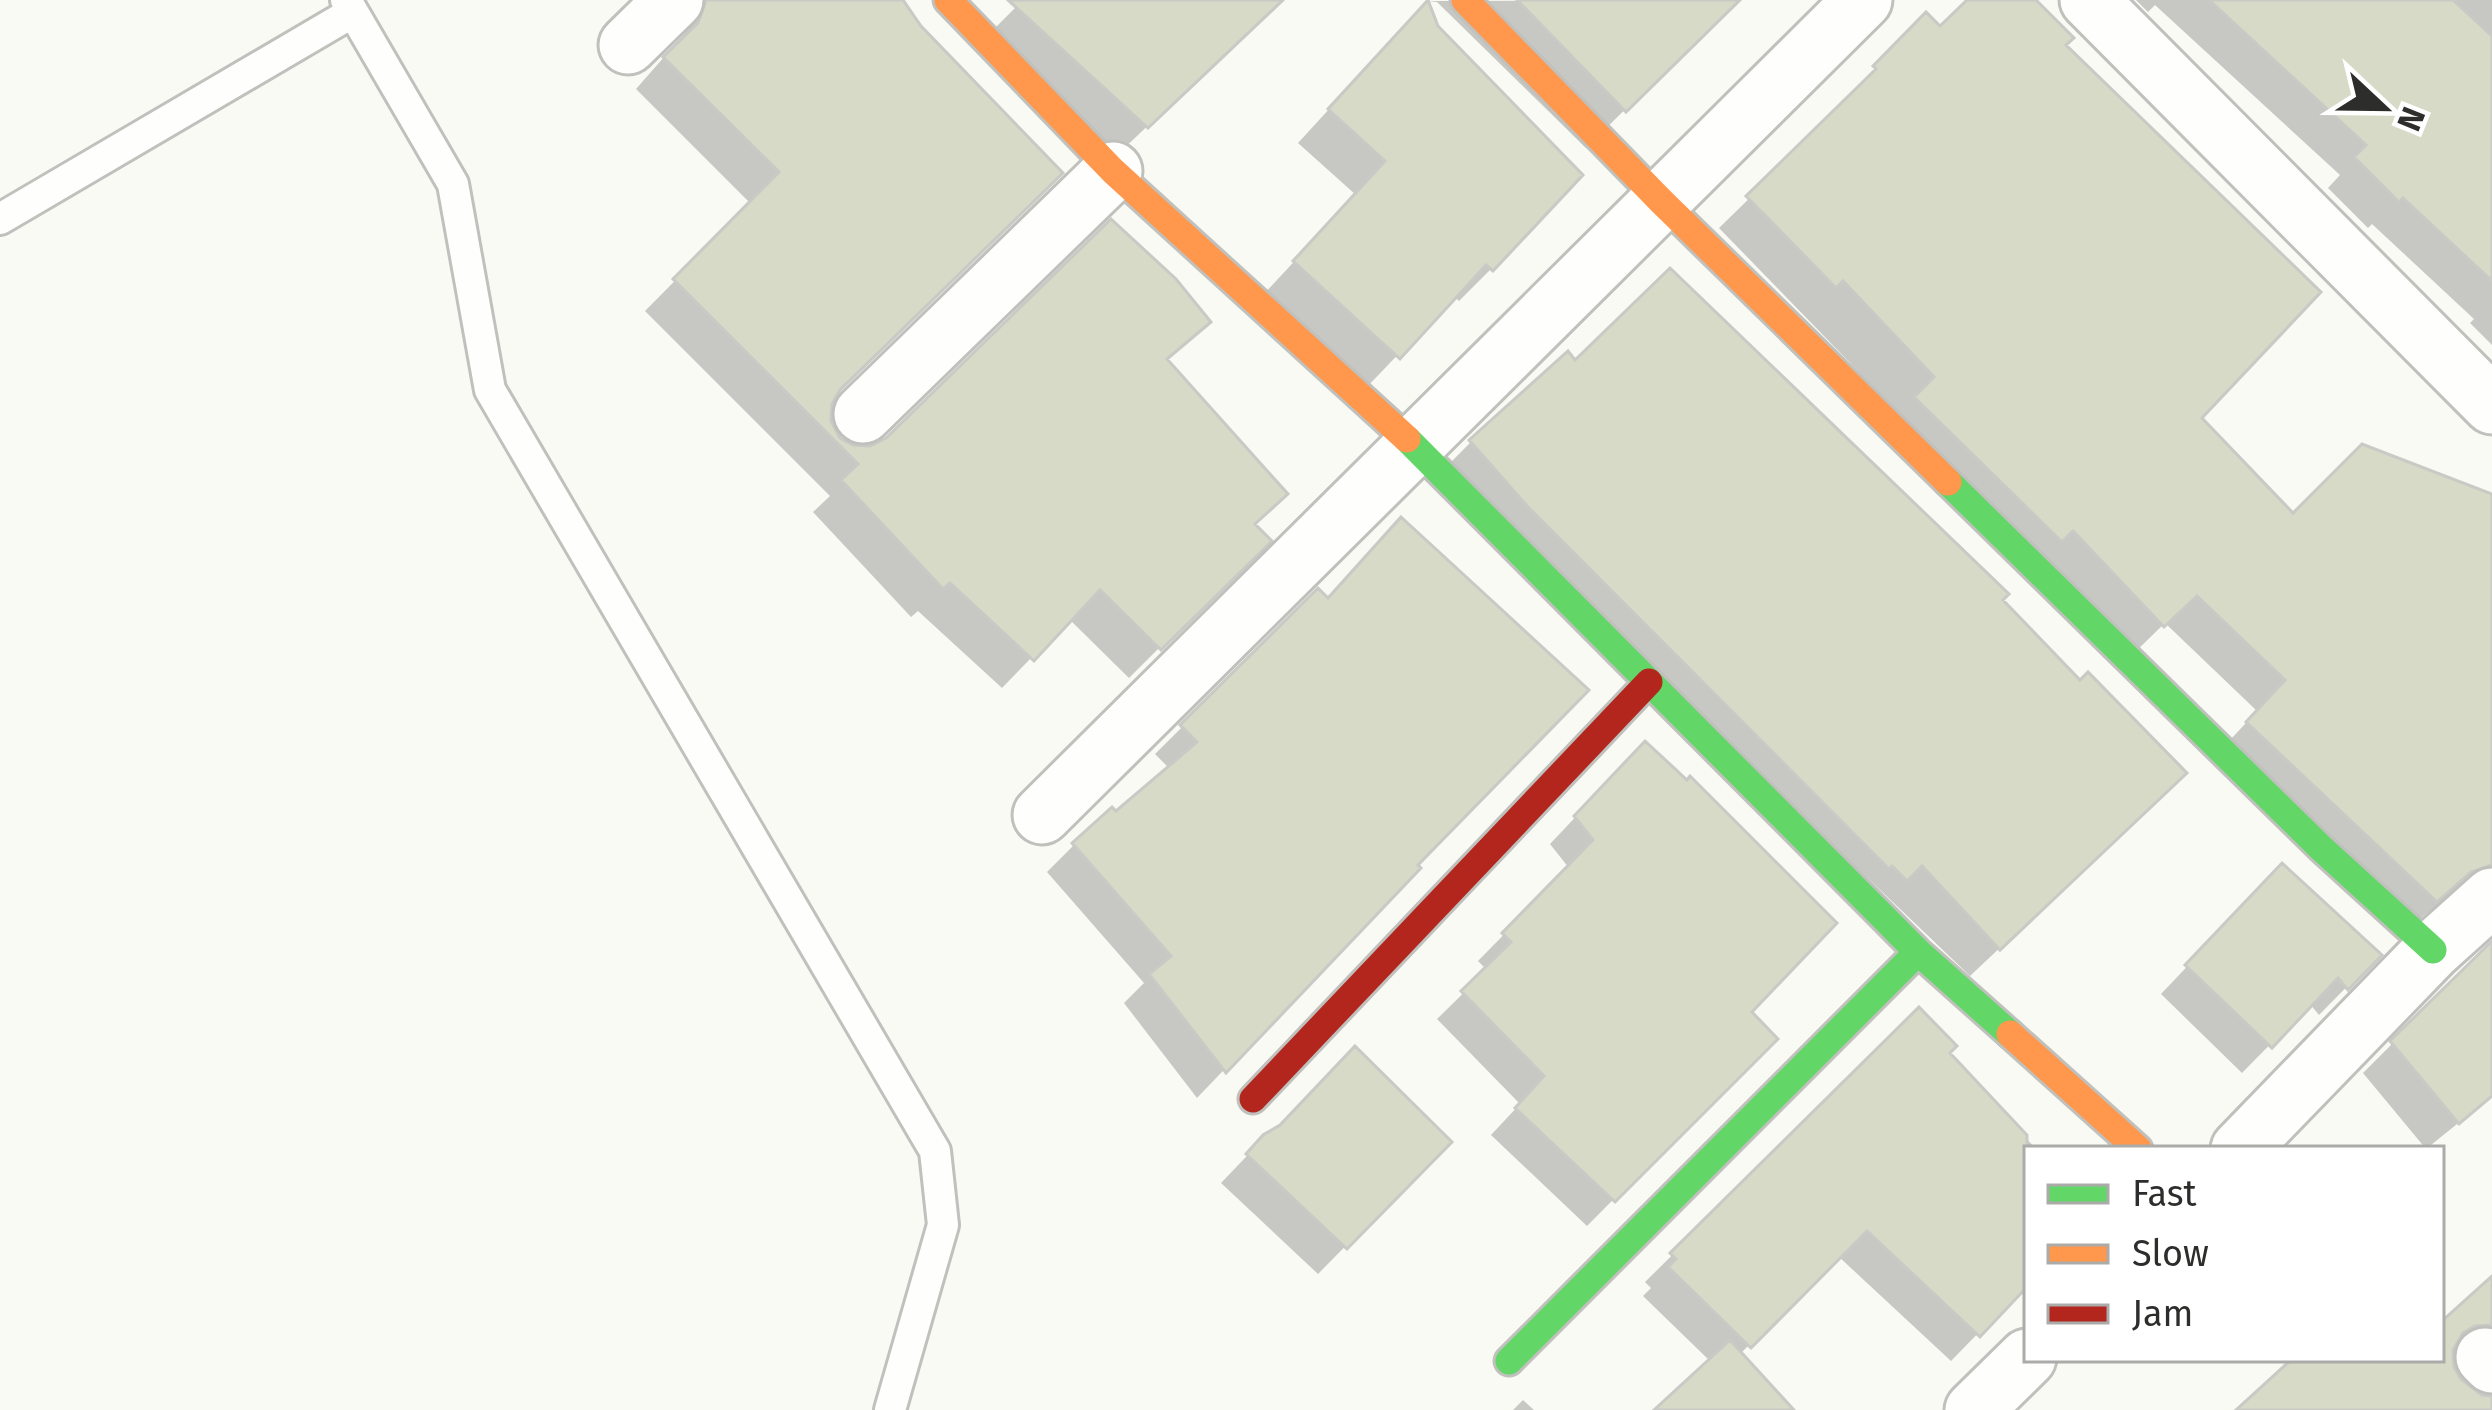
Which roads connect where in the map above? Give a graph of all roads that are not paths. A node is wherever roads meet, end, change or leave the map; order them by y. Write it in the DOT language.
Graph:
graph roads {
  1 [pos="674,0"];
  2 [pos="948,0"];
  3 [pos="1465,0"];
  4 [pos="1863,0"];
  5 [pos="2089,0"];
  6 [pos="350,6"];
  7 [pos="628,45"];
  8 [pos="1113,171"];
  9 [pos="1661,201"];
  10 [pos="0,219"];
  11 [pos="2492,405"];
  12 [pos="863,414"];
  13 [pos="1414,446"];
  14 [pos="1649,682"];
  15 [pos="1042,815"];
  16 [pos="2492,897"];
  17 [pos="2433,950"];
  18 [pos="1918,952"];
  19 [pos="1253,1099"];
  20 [pos="2135,1146"];
  21 [pos="2243,1146"];
  22 [pos="1509,1361"];
  23 [pos="2024,1361"];
  24 [pos="890,1410"];
  25 [pos="1974,1410"];
  1 -- 7 [label="street"];
  2 -- 8 [label="street"];
  3 -- 9 [label="street"];
  4 -- 9 [label="street"];
  5 -- 11 [label="street"];
  6 -- 10 [label="lane"];
  6 -- 24 [label="lane"];
  8 -- 12 [label="street"];
  8 -- 13 [label="street"];
  9 -- 13 [label="street"];
  9 -- 17 [label="street"];
  13 -- 14 [label="street"];
  13 -- 15 [label="street"];
  14 -- 18 [label="street"];
  14 -- 19 [label="street"];
  16 -- 17 [label="street"];
  17 -- 21 [label="street"];
  18 -- 20 [label="street"];
  18 -- 22 [label="street"];
  23 -- 25 [label="street"];
}
